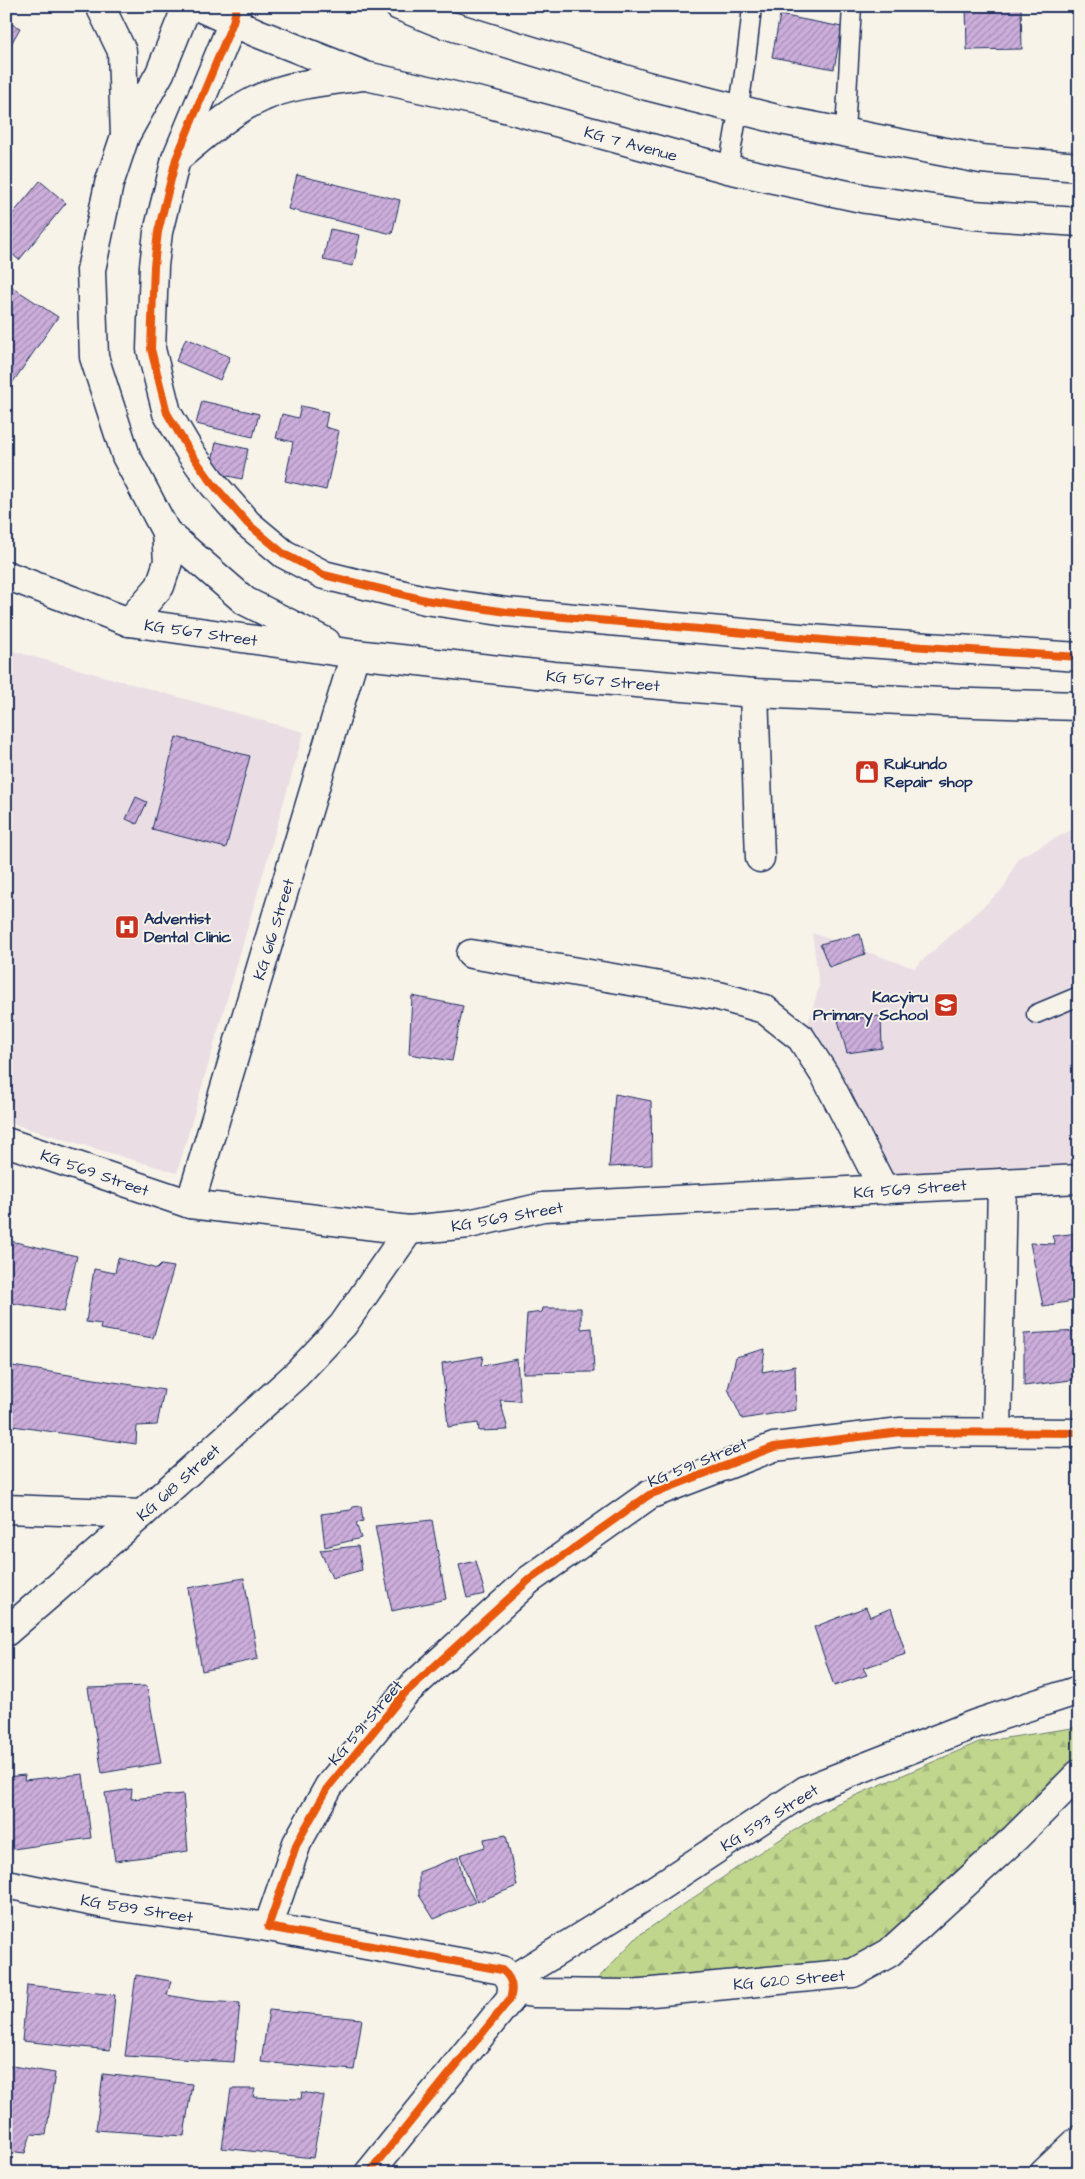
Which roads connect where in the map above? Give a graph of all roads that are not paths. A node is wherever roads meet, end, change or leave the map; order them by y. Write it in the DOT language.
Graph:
graph roads {
  1 [pos="100,6"];
  2 [pos="187,6"];
  3 [pos="197,6"];
  4 [pos="399,6"];
  5 [pos="752,6"];
  6 [pos="852,6"];
  7 [pos="235,14"];
  8 [pos="366,76"];
  9 [pos="740,110"];
  10 [pos="845,132"];
  11 [pos="126,136"];
  12 [pos="176,159"];
  13 [pos="1079,167"];
  14 [pos="728,169"];
  15 [pos="1079,222"];
  16 [pos="166,532"];
  17 [pos="6,575"];
  18 [pos="130,622"];
  19 [pos="355,654"];
  20 [pos="1079,657"];
  21 [pos="754,693"];
  22 [pos="1079,706"];
  23 [pos="760,858"];
  24 [pos="472,954"];
  25 [pos="1079,996"];
  26 [pos="1036,1014"];
  27 [pos="6,1142"];
  28 [pos="1079,1179"];
  29 [pos="1002,1183"];
  30 [pos="884,1190"];
  31 [pos="190,1204"];
  32 [pos="409,1230"];
  33 [pos="997,1432"];
  34 [pos="1079,1432"];
  35 [pos="6,1509"];
  36 [pos="142,1514"];
  37 [pos="6,1632"];
  38 [pos="1079,1690"];
  39 [pos="1079,1774"];
  40 [pos="6,1884"];
  41 [pos="268,1927"];
  42 [pos="512,1985"];
  43 [pos="1079,2140"];
  44 [pos="369,2173"];
  45 [pos="1044,2173"];
  1 -- 11 [label="street"];
  2 -- 11 [label="street"];
  3 -- 7 [label="street, KG 7 Avenue"];
  4 -- 9 [label="street"];
  5 -- 9 [label="lane"];
  6 -- 10 [label="lane"];
  7 -- 8 [label="street, KG 7 Avenue"];
  7 -- 12 [label="street"];
  8 -- 12 [label="street"];
  8 -- 14 [label="street, KG 7 Avenue"];
  9 -- 10 [label="street"];
  9 -- 14 [label="lane"];
  10 -- 13 [label="street"];
  11 -- 16 [label="street"];
  12 -- 20 [label="street"];
  14 -- 15 [label="street, KG 7 Avenue"];
  16 -- 18 [label="street"];
  16 -- 19 [label="street"];
  17 -- 18 [label="street, KG 567 Street"];
  18 -- 19 [label="street, KG 567 Street"];
  19 -- 21 [label="street, KG 567 Street"];
  19 -- 31 [label="street, KG 616 Street"];
  21 -- 22 [label="street, KG 567 Street"];
  21 -- 23 [label="street"];
  24 -- 30 [label="street"];
  25 -- 26 [label="lane"];
  27 -- 31 [label="street, KG 569 Street"];
  28 -- 29 [label="street, KG 569 Street"];
  29 -- 30 [label="street, KG 569 Street"];
  29 -- 33 [label="street"];
  30 -- 32 [label="street, KG 569 Street"];
  31 -- 32 [label="street, KG 569 Street"];
  32 -- 36 [label="street, KG 618 Street"];
  33 -- 34 [label="street"];
  33 -- 41 [label="street, KG 591 Street"];
  35 -- 36 [label="street"];
  36 -- 37 [label="street, KG 618 Street"];
  38 -- 42 [label="street, KG 593 Street"];
  39 -- 42 [label="street, KG 620 Street"];
  40 -- 41 [label="street, KG 589 Street"];
  41 -- 42 [label="street"];
  42 -- 44 [label="street"];
  43 -- 45 [label="street"];
}
